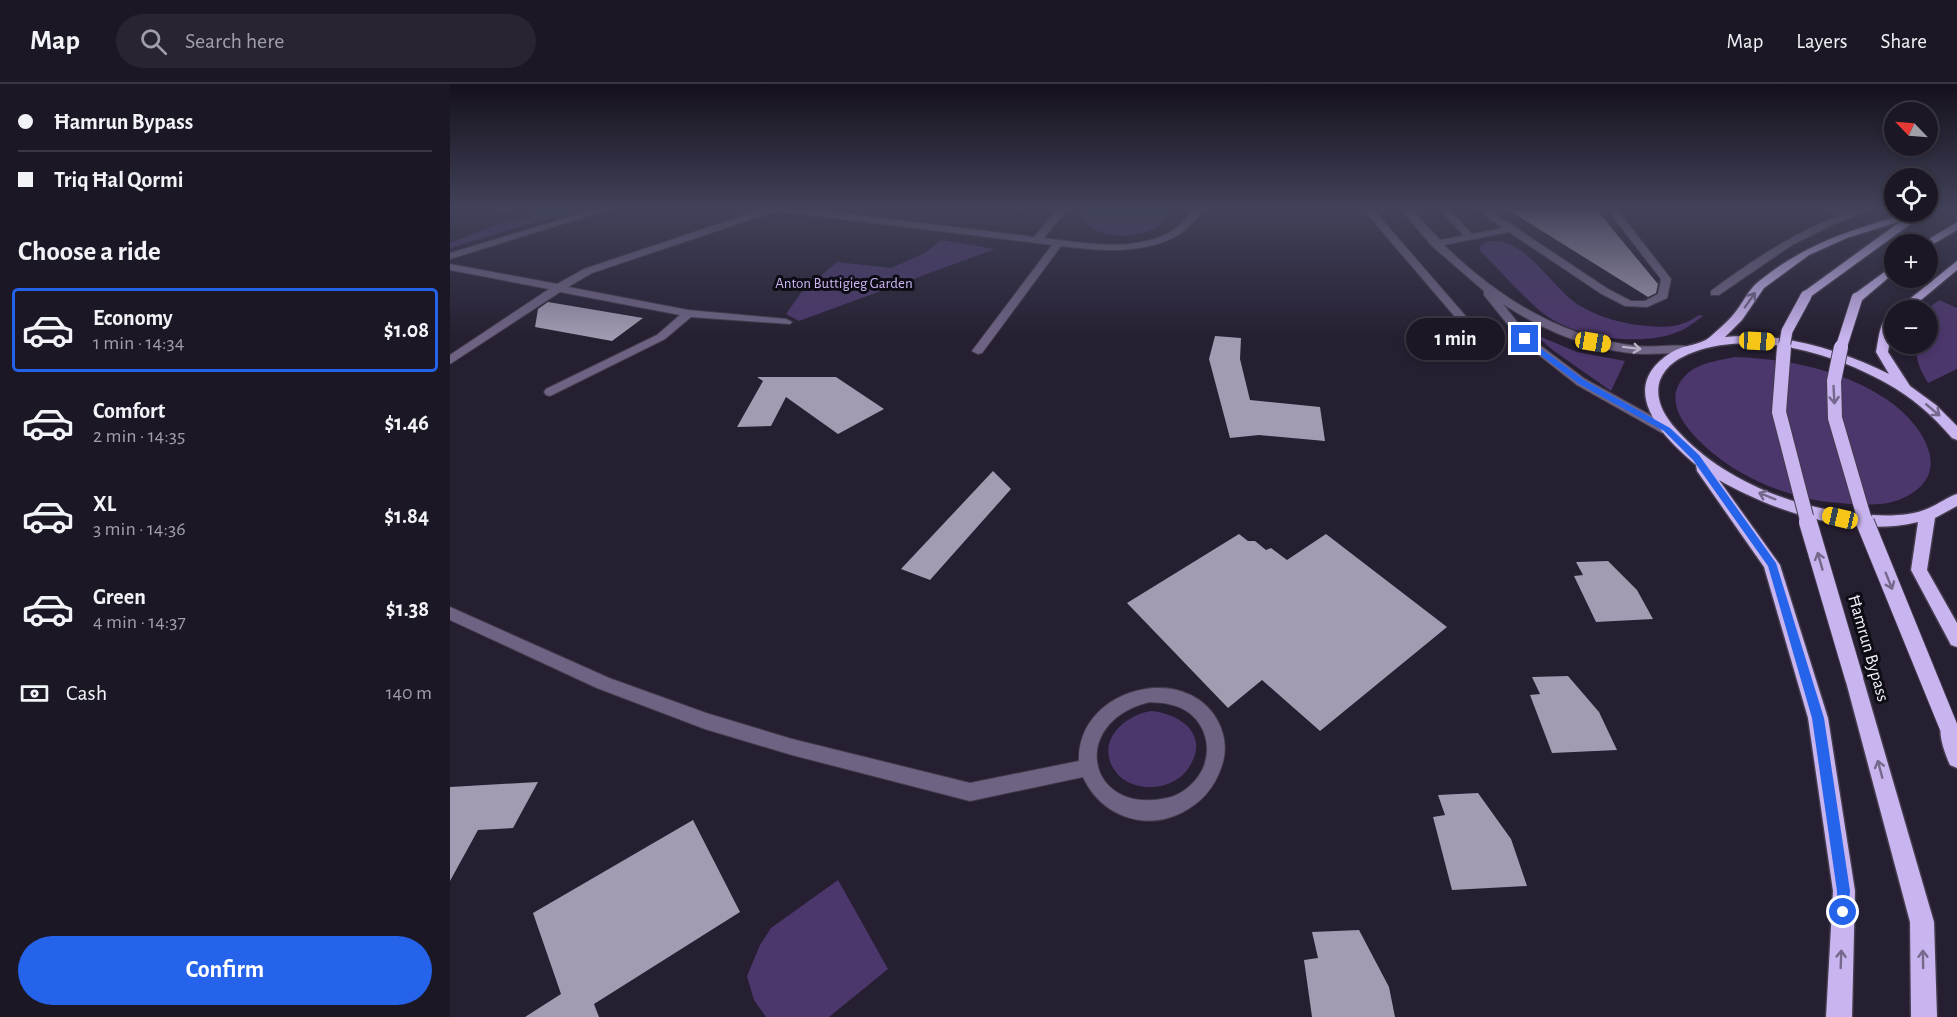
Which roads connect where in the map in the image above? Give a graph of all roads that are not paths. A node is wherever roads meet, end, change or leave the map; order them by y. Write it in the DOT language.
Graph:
graph roads {
  1 [pos="465,252"];
  2 [pos="646,252"];
  3 [pos="1052,252"];
  4 [pos="1404,252"];
  5 [pos="1443,252"];
  6 [pos="1544,252"];
  7 [pos="1645,252"];
  8 [pos="1772,252"];
  9 [pos="1808,252"];
  10 [pos="1867,252"];
  11 [pos="450,256"];
  12 [pos="1957,264"];
  13 [pos="450,267"];
  14 [pos="1884,276"];
  15 [pos="1481,285"];
  16 [pos="560,286"];
  17 [pos="1715,293"];
  18 [pos="1914,300"];
  19 [pos="688,313"];
  20 [pos="786,322"];
  21 [pos="1711,343"];
  22 [pos="1884,343"];
  23 [pos="1499,346"];
  24 [pos="1688,349"];
  25 [pos="978,351"];
  26 [pos="450,360"];
  27 [pos="1906,389"];
  28 [pos="550,392"];
  29 [pos="1667,430"];
  30 [pos="1957,435"];
  31 [pos="1696,458"];
  32 [pos="1957,499"];
  33 [pos="1927,516"];
  34 [pos="450,613"];
  35 [pos="1957,640"];
  36 [pos="1957,759"];
  37 [pos="1088,768"];
  38 [pos="1839,1017"];
  39 [pos="1924,1017"];
  1 -- 11 [label="street"];
  2 -- 16 [label="street"];
  3 -- 25 [label="street"];
  4 -- 23 [label="street"];
  5 -- 15 [label="street"];
  6 -- 7 [label="street"];
  8 -- 17 [label="street"];
  21 -- 9 [label="highway, one-way"];
  39 -- 10 [label="highway, Ħamrun Bypass, one-way, bridge"];
  12 -- 18 [label="highway"];
  13 -- 16 [label="street"];
  14 -- 36 [label="highway, one-way, bridge"];
  15 -- 24 [label="street, one-way"];
  15 -- 29 [label="street"];
  16 -- 19 [label="street"];
  16 -- 26 [label="street"];
  19 -- 20 [label="street"];
  19 -- 28 [label="street"];
  21 -- 24 [label="highway"];
  21 -- 27 [label="highway"];
  22 -- 27 [label="highway"];
  24 -- 29 [label="highway"];
  27 -- 30 [label="highway, one-way"];
  29 -- 31 [label="highway"];
  33 -- 31 [label="highway, one-way"];
  38 -- 31 [label="highway, one-way"];
  32 -- 33 [label="highway"];
  33 -- 35 [label="highway"];
  34 -- 37 [label="street"];
  37 -- 37 [label="street"];
}
